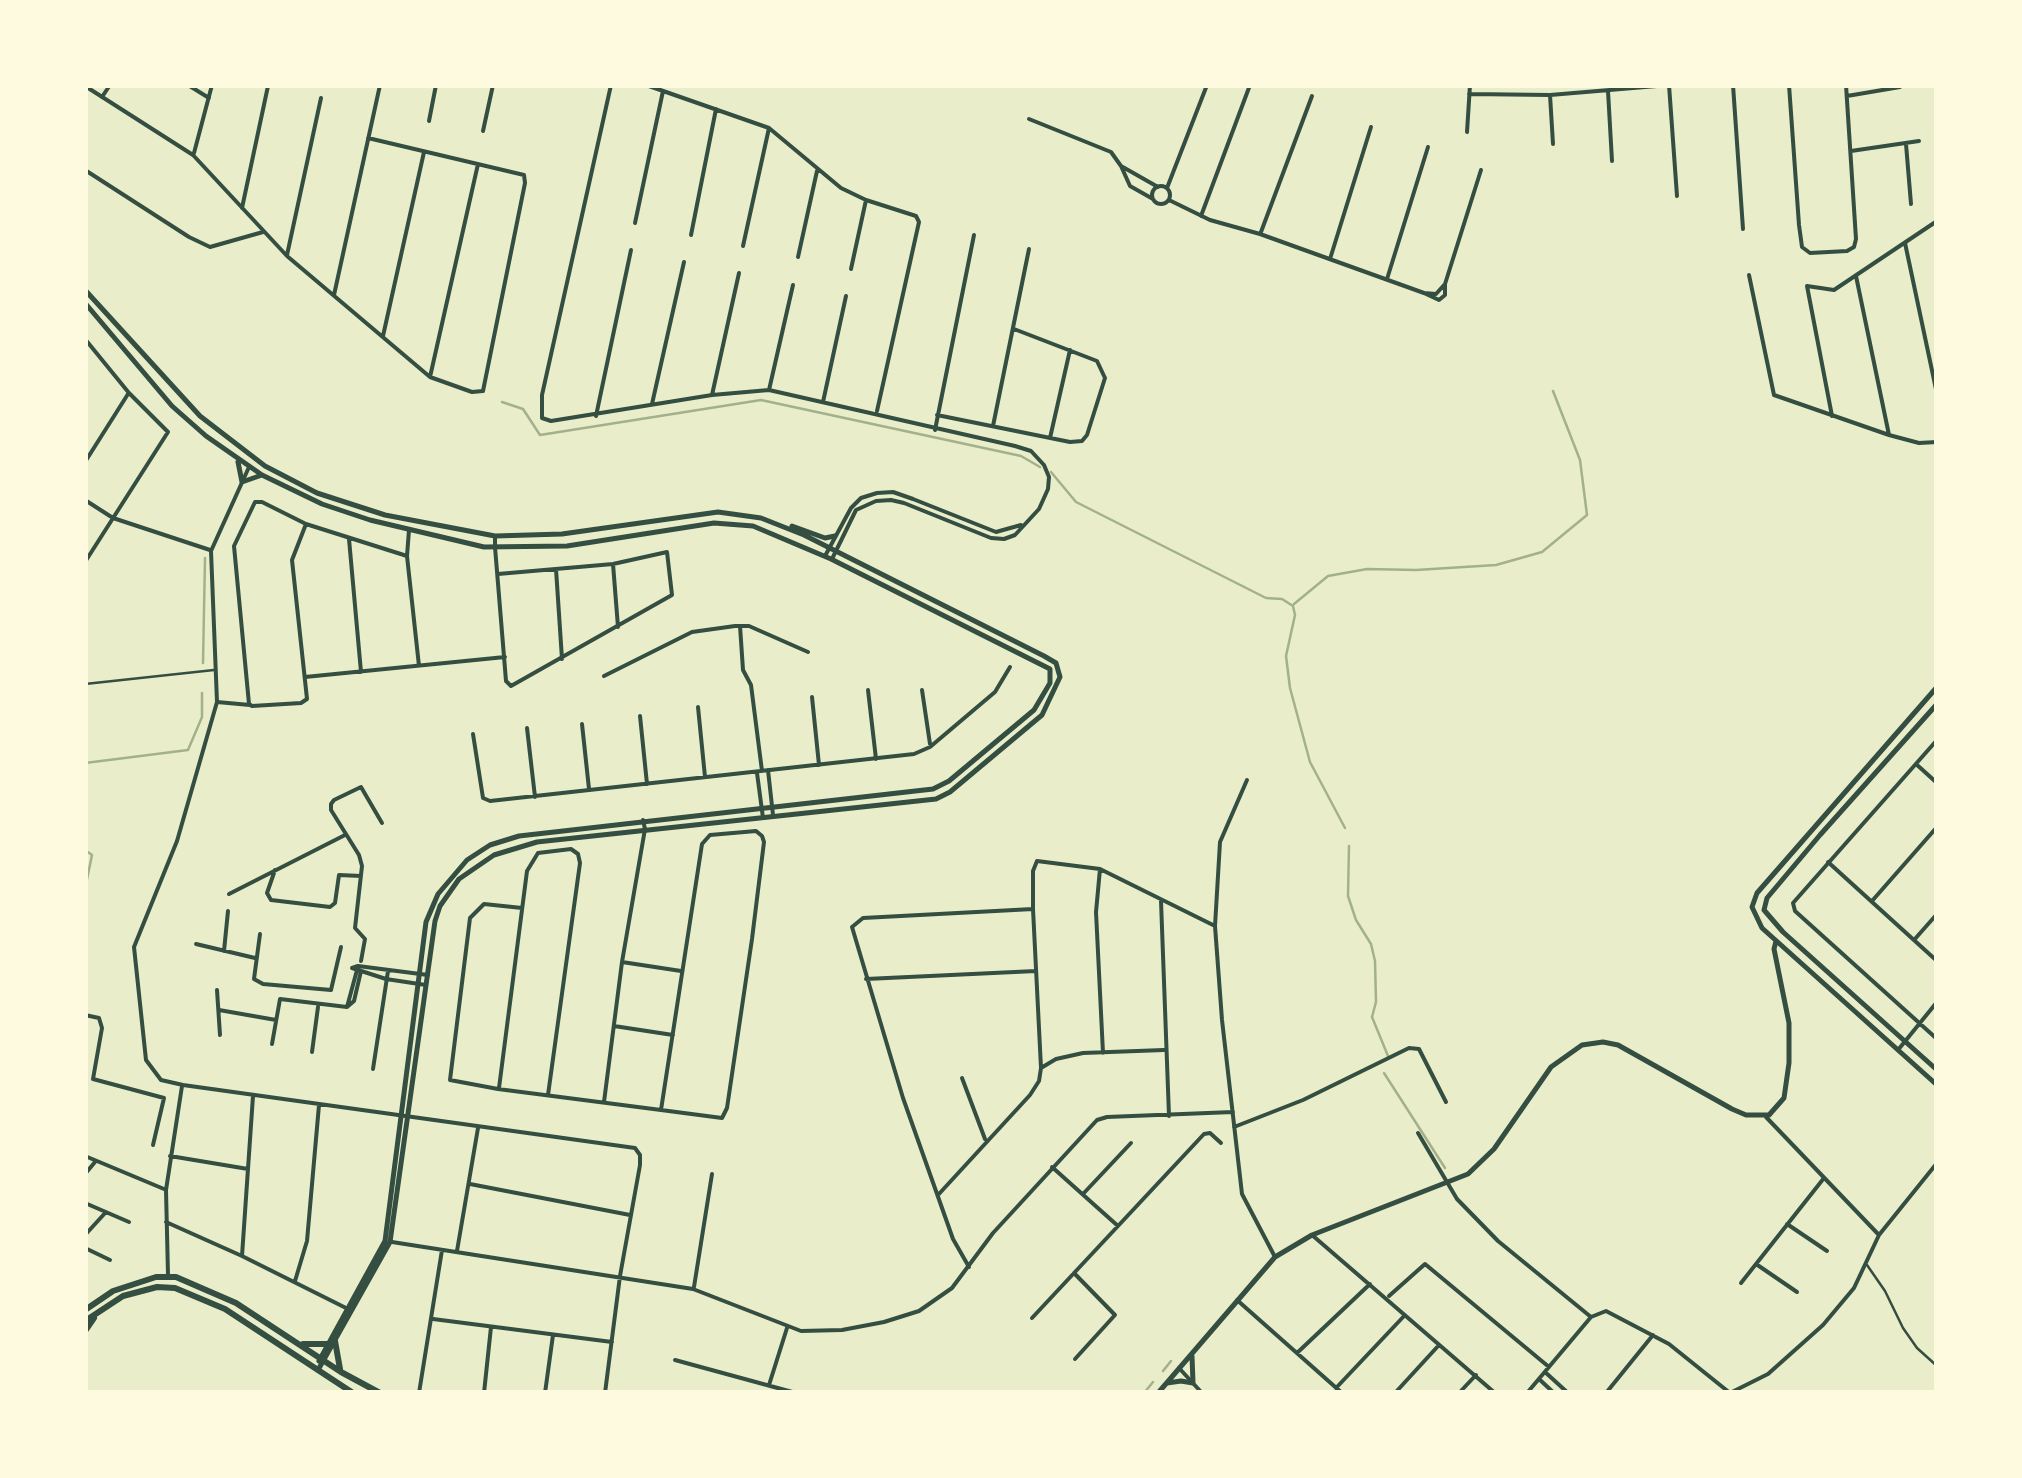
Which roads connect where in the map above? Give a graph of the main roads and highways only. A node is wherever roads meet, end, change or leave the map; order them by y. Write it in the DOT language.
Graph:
graph roads {
  1 [pos="85,290"];
  2 [pos="85,303"];
  3 [pos="236,445"];
  4 [pos="237,458"];
  5 [pos="265,466"];
  6 [pos="249,467"];
  7 [pos="262,476"];
  8 [pos="784,525"];
  9 [pos="835,536"];
  10 [pos="1937,688"];
  11 [pos="1937,704"];
  12 [pos="1776,940"];
  13 [pos="1937,1070"];
  14 [pos="1937,1085"];
  15 [pos="404,1116"];
  16 [pos="110,1303"];
  17 [pos="85,1310"];
  18 [pos="85,1320"];
  19 [pos="85,1330"];
  20 [pos="297,1342"];
  21 [pos="332,1342"];
  22 [pos="1193,1353"];
  23 [pos="322,1359"];
  24 [pos="316,1369"];
  25 [pos="341,1372"];
  26 [pos="1166,1384"];
  27 [pos="1196,1389"];
  28 [pos="353,1393"];
  29 [pos="380,1393"];
  30 [pos="1158,1393"];
  1 -- 3 [label="main road"];
  2 -- 4 [label="main road"];
  3 -- 5 [label="main road"];
  3 -- 6 [label="main road"];
  4 -- 6 [label="main road"];
  4 -- 7 [label="main road"];
  5 -- 6 [label="main road"];
  5 -- 8 [label="main road"];
  6 -- 7 [label="main road"];
  7 -- 15 [label="main road"];
  8 -- 9 [label="main road"];
  8 -- 15 [label="main road"];
  10 -- 12 [label="main road"];
  11 -- 13 [label="main road"];
  12 -- 14 [label="main road"];
  12 -- 22 [label="main road"];
  15 -- 21 [label="main road"];
  16 -- 18 [label="main road"];
  16 -- 19 [label="main road"];
  16 -- 24 [label="main road"];
  17 -- 20 [label="main road"];
  20 -- 21 [label="main road"];
  20 -- 23 [label="main road"];
  21 -- 23 [label="main road"];
  21 -- 25 [label="main road"];
  22 -- 26 [label="main road"];
  22 -- 27 [label="main road"];
  23 -- 24 [label="main road"];
  23 -- 25 [label="main road"];
  24 -- 28 [label="main road"];
  25 -- 29 [label="main road"];
  26 -- 27 [label="main road"];
  26 -- 30 [label="main road"];
}
